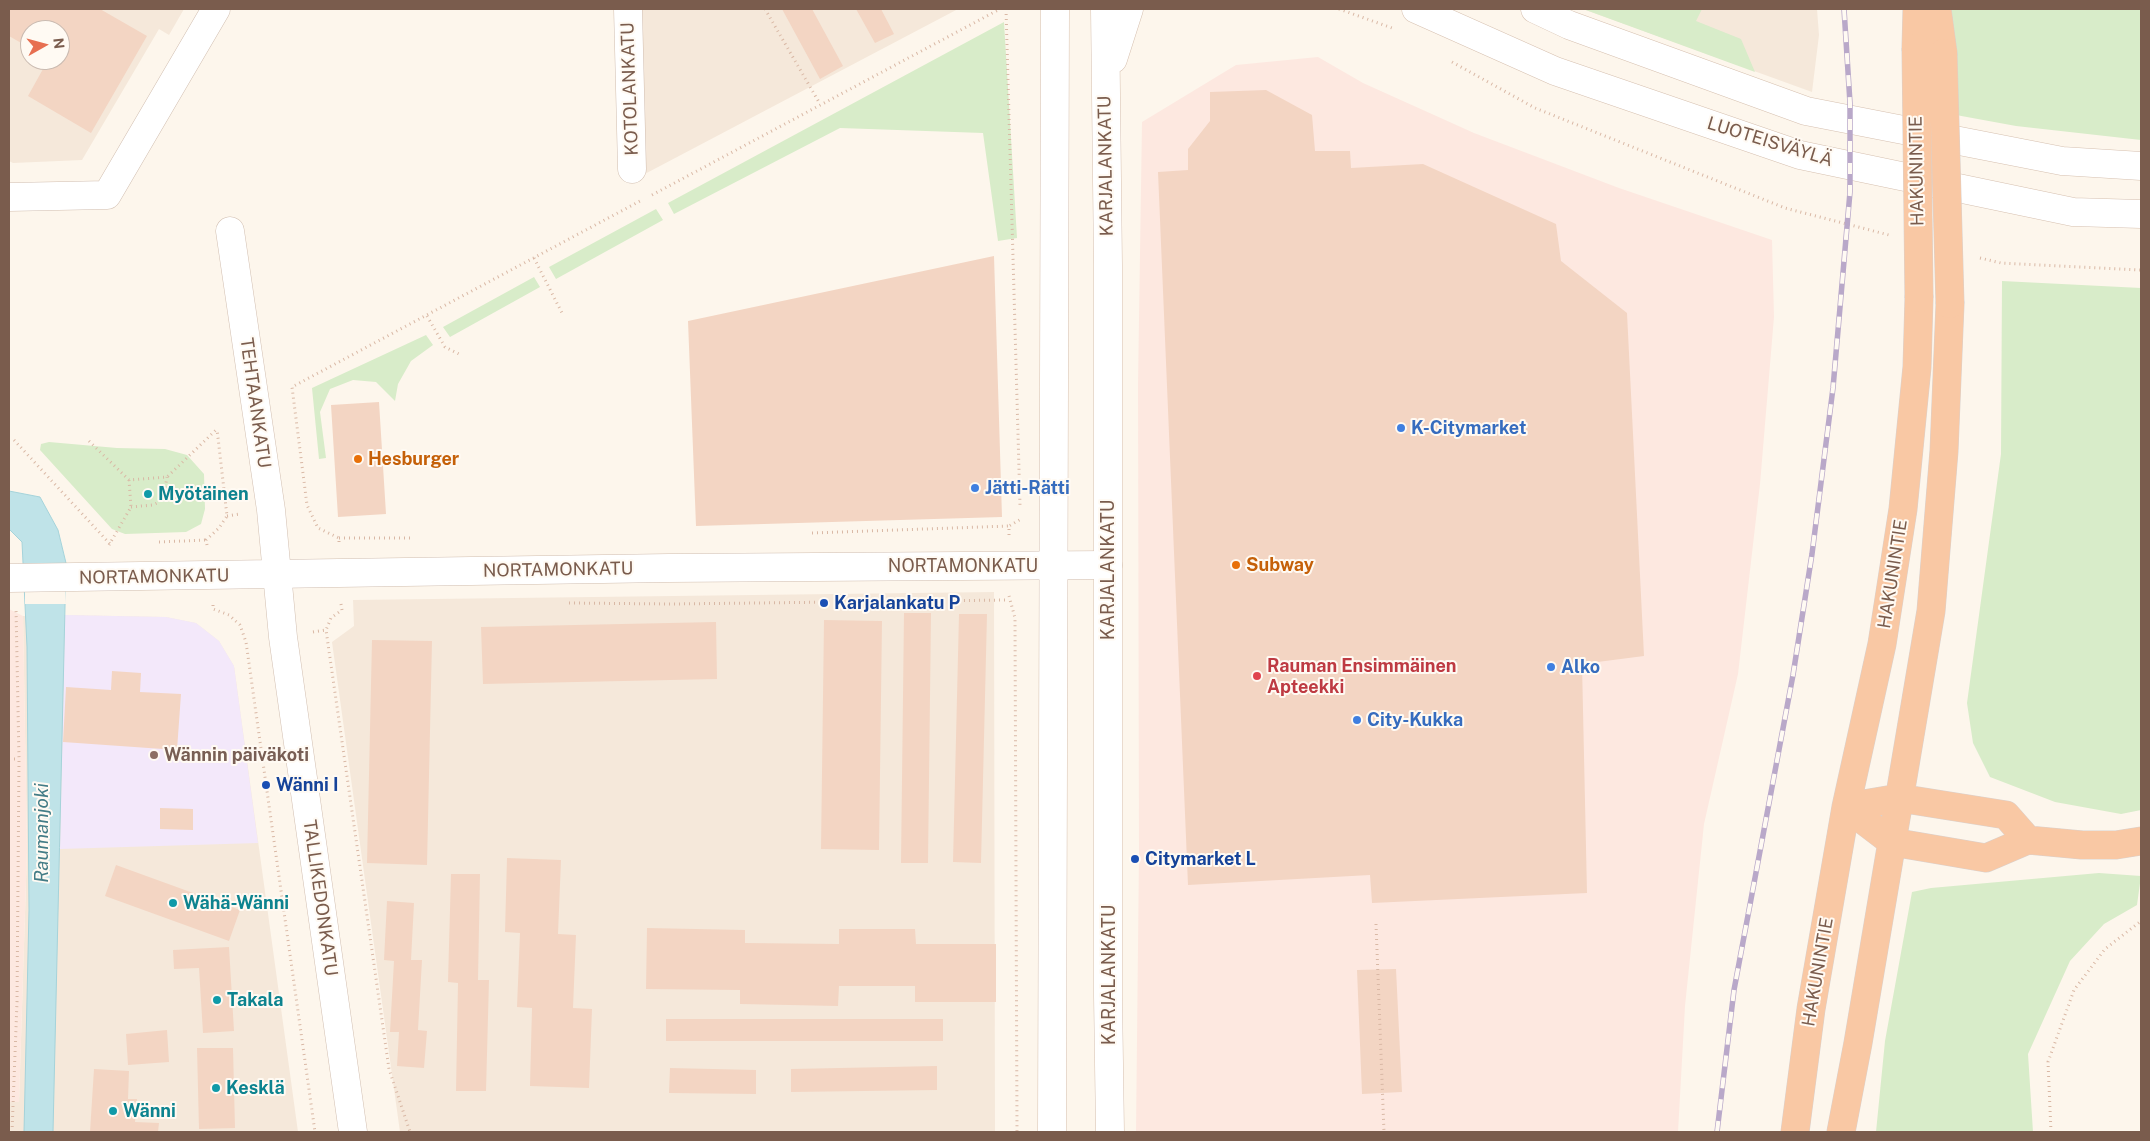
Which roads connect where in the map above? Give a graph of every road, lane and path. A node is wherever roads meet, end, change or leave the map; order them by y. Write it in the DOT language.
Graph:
graph roads {
  1 [pos="216,9"];
  2 [pos="628,9"];
  3 [pos="765,9"];
  4 [pos="1055,9"];
  5 [pos="1105,9"];
  6 [pos="1129,9"];
  7 [pos="1416,9"];
  8 [pos="1535,9"];
  9 [pos="1917,9"];
  10 [pos="1936,9"];
  11 [pos="1105,87"];
  12 [pos="820,104"];
  13 [pos="1535,108"];
  14 [pos="2141,166"];
  15 [pos="632,169"];
  16 [pos="9,197"];
  17 [pos="2141,214"];
  18 [pos="230,231"];
  19 [pos="1898,237"];
  20 [pos="1973,256"];
  21 [pos="534,258"];
  22 [pos="2141,270"];
  23 [pos="563,315"];
  24 [pos="427,316"];
  25 [pos="461,355"];
  26 [pos="292,387"];
  27 [pos="14,440"];
  28 [pos="89,441"];
  29 [pos="167,478"];
  30 [pos="129,480"];
  31 [pos="131,507"];
  32 [pos="206,540"];
  33 [pos="158,542"];
  34 [pos="119,544"];
  35 [pos="109,545"];
  36 [pos="1108,565"];
  37 [pos="1052,566"];
  38 [pos="340,574"];
  39 [pos="278,575"];
  40 [pos="209,577"];
  41 [pos="16,587"];
  42 [pos="1009,600"];
  43 [pos="565,603"];
  44 [pos="19,758"];
  45 [pos="9,759"];
  46 [pos="1899,798"];
  47 [pos="1846,807"];
  48 [pos="2028,840"];
  49 [pos="2141,841"];
  50 [pos="1892,842"];
  51 [pos="2141,922"];
  52 [pos="1376,924"];
  53 [pos="9,1115"];
  54 [pos="14,1115"];
  55 [pos="12,1132"];
  56 [pos="315,1132"];
  57 [pos="353,1132"];
  58 [pos="410,1132"];
  59 [pos="1052,1132"];
  60 [pos="1110,1132"];
  61 [pos="1384,1132"];
  62 [pos="1795,1132"];
  63 [pos="1841,1132"];
  64 [pos="2051,1132"];
  1 -- 16 [label="main road"];
  2 -- 15 [label="main road, KOTOLANKATU"];
  3 -- 12 [label="path"];
  4 -- 37 [label="main road"];
  5 -- 11 [label="main road, KARJALANKATU"];
  6 -- 11 [label="main road"];
  7 -- 17 [label="main road, LUOTEISVÄYLÄ"];
  8 -- 14 [label="main road"];
  9 -- 47 [label="highway, HAKUNINTIE, bridge"];
  10 -- 46 [label="highway, HAKUNINTIE, bridge"];
  11 -- 36 [label="main road, KARJALANKATU"];
  13 -- 19 [label="path"];
  18 -- 39 [label="main road, TEHTAANKATU"];
  20 -- 22 [label="path"];
  21 -- 23 [label="path"];
  24 -- 25 [label="path"];
  26 -- 38 [label="path"];
  27 -- 35 [label="path"];
  28 -- 30 [label="path"];
  29 -- 30 [label="path"];
  29 -- 31 [label="path"];
  29 -- 32 [label="path"];
  30 -- 31 [label="path"];
  31 -- 35 [label="path"];
  32 -- 33 [label="path"];
  32 -- 40 [label="path"];
  34 -- 35 [label="path"];
  36 -- 37 [label="main road, NORTAMONKATU"];
  36 -- 60 [label="main road, KARJALANKATU"];
  37 -- 38 [label="main road, NORTAMONKATU"];
  37 -- 59 [label="main road"];
  38 -- 39 [label="main road, NORTAMONKATU"];
  38 -- 58 [label="path"];
  39 -- 40 [label="main road, NORTAMONKATU"];
  39 -- 57 [label="main road, TALLIKEDONKATU"];
  40 -- 41 [label="main road, NORTAMONKATU"];
  40 -- 56 [label="path"];
  41 -- 44 [label="path"];
  42 -- 43 [label="path"];
  44 -- 45 [label="path"];
  44 -- 54 [label="path"];
  46 -- 47 [label="highway"];
  46 -- 48 [label="highway"];
  46 -- 50 [label="highway, HAKUNINTIE"];
  47 -- 50 [label="highway"];
  47 -- 62 [label="highway, HAKUNINTIE"];
  48 -- 49 [label="highway"];
  48 -- 50 [label="highway"];
  50 -- 63 [label="highway, HAKUNINTIE"];
  51 -- 64 [label="path"];
  52 -- 61 [label="path"];
  53 -- 54 [label="path"];
  54 -- 55 [label="path"];
}
